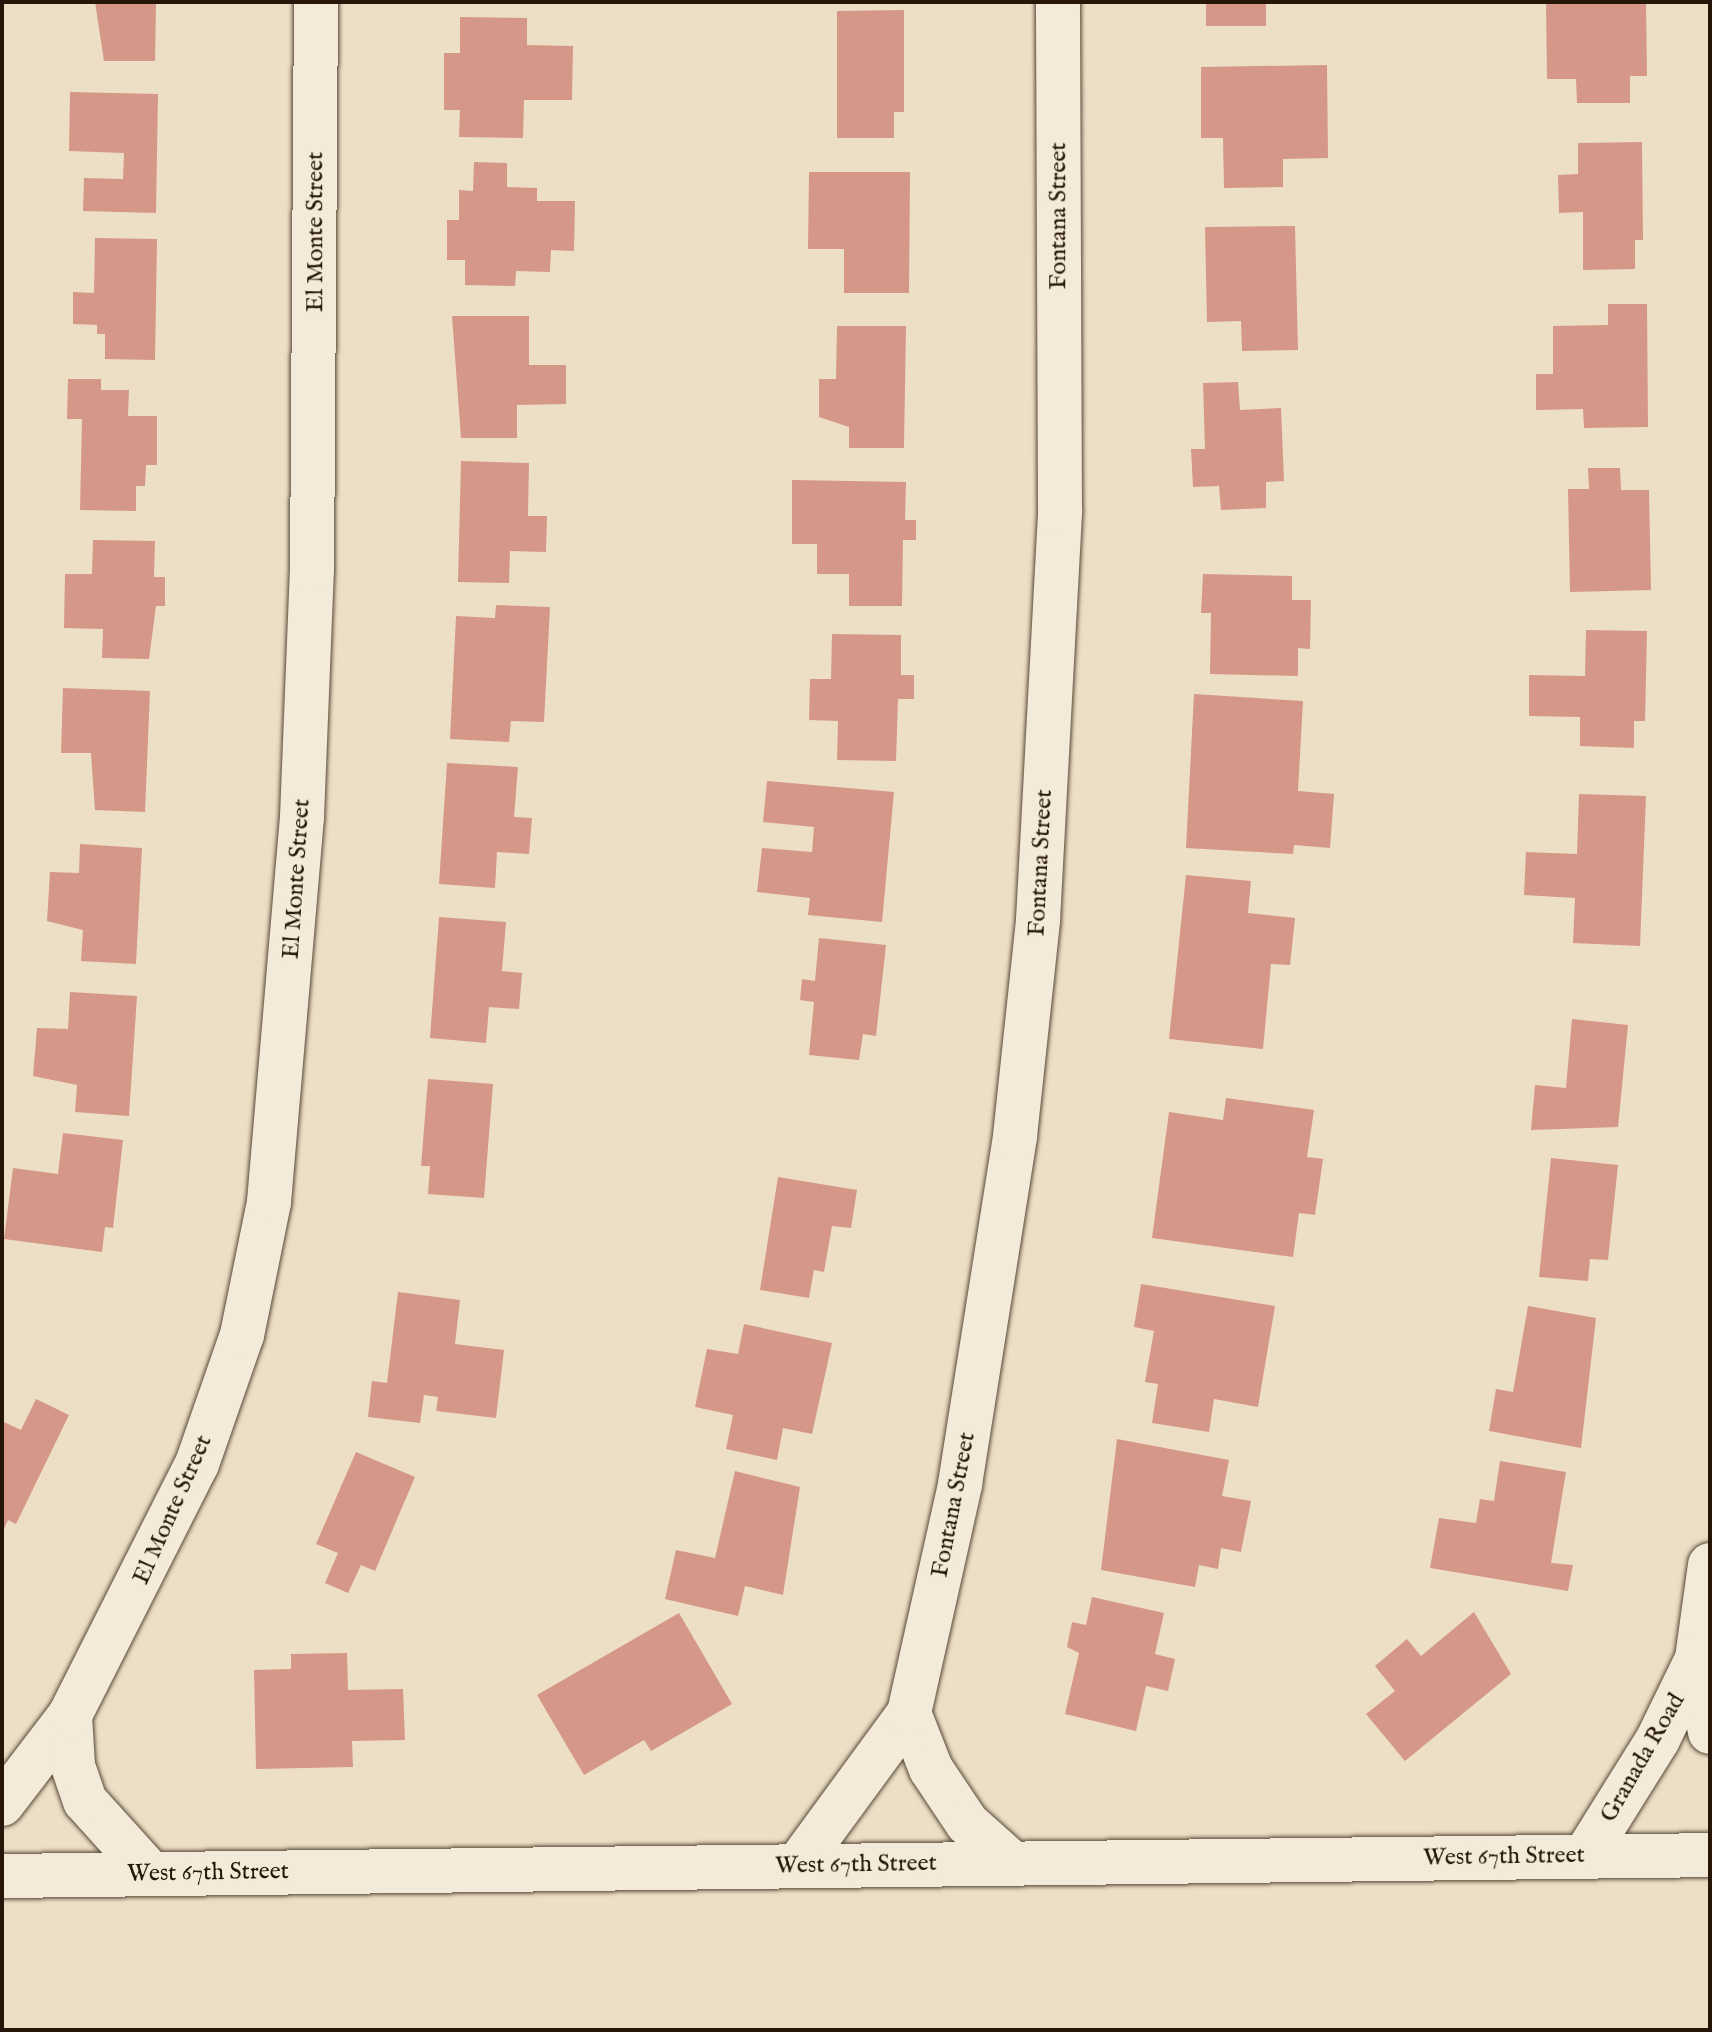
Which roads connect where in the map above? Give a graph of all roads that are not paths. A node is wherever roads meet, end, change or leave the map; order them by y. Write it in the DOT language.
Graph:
graph roads {
  1 [pos="316,2"];
  2 [pos="1058,2"];
  3 [pos="1710,1565"];
  4 [pos="1697,1659"];
  5 [pos="909,1713"];
  6 [pos="70,1715"];
  7 [pos="1710,1732"];
  8 [pos="2,1804"];
  9 [pos="1710,1855"];
  10 [pos="1585,1856"];
  11 [pos="1012,1863"];
  12 [pos="797,1866"];
  13 [pos="151,1874"];
  14 [pos="2,1876"];
  1 -- 6 [label="street, El Monte Street"];
  2 -- 5 [label="street, Fontana Street"];
  3 -- 4 [label="street, Granada Road"];
  4 -- 7 [label="street, Granada Road"];
  4 -- 10 [label="street, Granada Road"];
  5 -- 11 [label="street"];
  5 -- 12 [label="street, Fontana Street"];
  6 -- 8 [label="street, El Monte Street"];
  6 -- 13 [label="street"];
  9 -- 10 [label="street, West 67th Street"];
  10 -- 11 [label="street, West 67th Street"];
  11 -- 12 [label="street, West 67th Street"];
  12 -- 13 [label="street, West 67th Street"];
  13 -- 14 [label="street, West 67th Street"];
}
